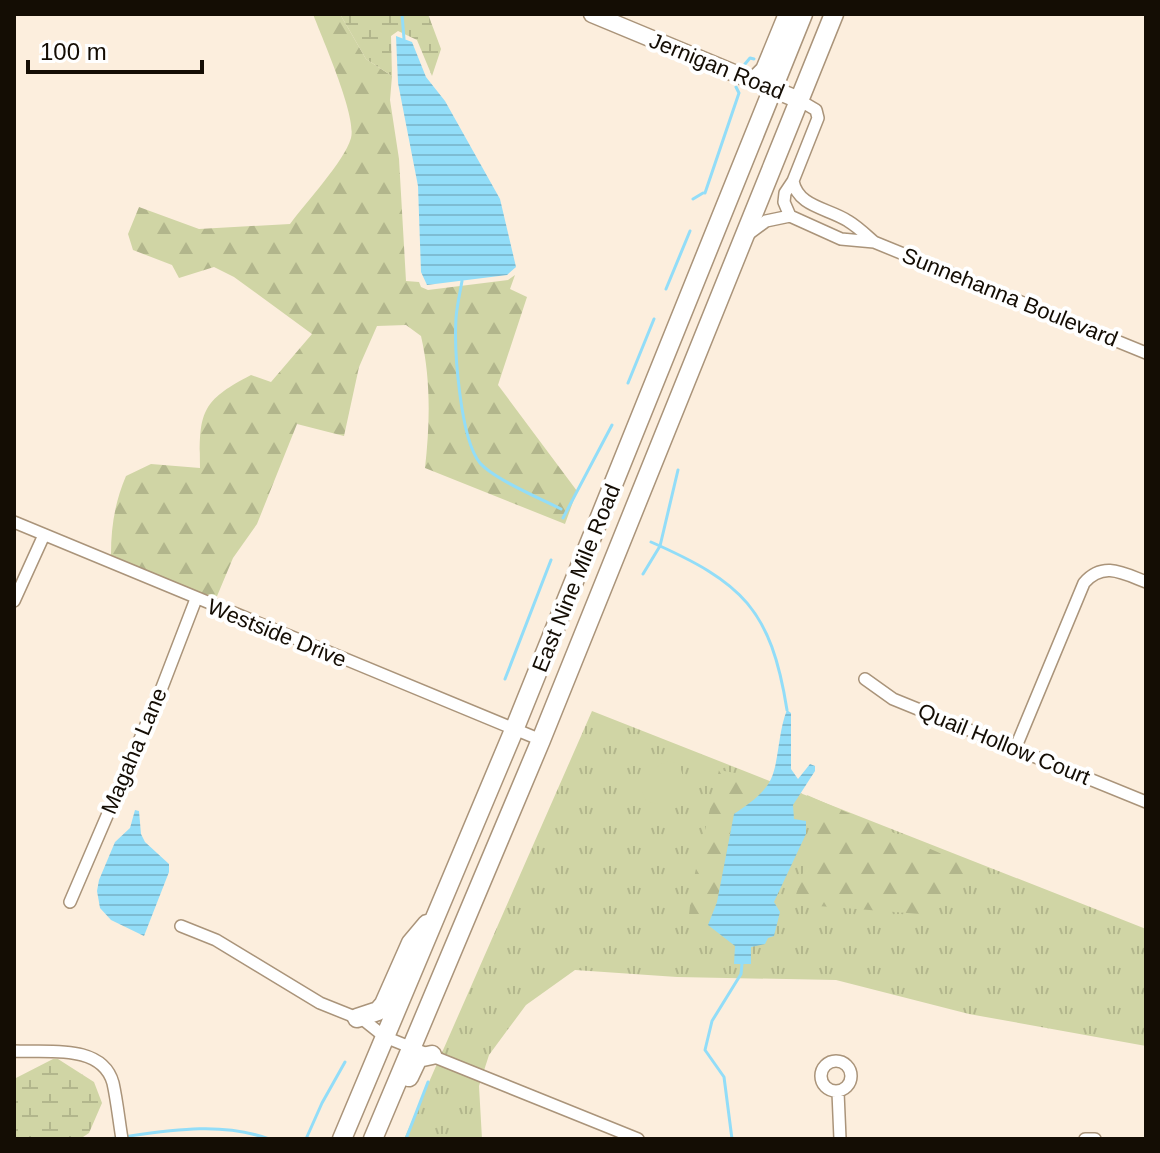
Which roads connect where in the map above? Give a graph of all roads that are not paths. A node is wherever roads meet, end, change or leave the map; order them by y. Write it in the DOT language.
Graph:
graph roads {
  1 [pos="592,14"];
  2 [pos="788,14"];
  3 [pos="803,14"];
  4 [pos="834,14"];
  5 [pos="754,81"];
  6 [pos="773,89"];
  7 [pos="799,100"];
  8 [pos="793,181"];
  9 [pos="790,216"];
  10 [pos="743,237"];
  11 [pos="874,242"];
  12 [pos="699,347"];
  13 [pos="1146,353"];
  14 [pos="14,522"];
  15 [pos="44,535"];
  16 [pos="1146,582"];
  17 [pos="196,599"];
  18 [pos="14,601"];
  19 [pos="865,679"];
  20 [pos="514,730"];
  21 [pos="541,740"];
  22 [pos="1015,749"];
  23 [pos="501,761"];
  24 [pos="1146,802"];
  25 [pos="70,902"];
  26 [pos="439,910"];
  27 [pos="181,926"];
  28 [pos="357,1018"];
  29 [pos="385,1037"];
  30 [pos="412,1047"];
  31 [pos="14,1051"];
  32 [pos="432,1055"];
  33 [pos="838,1092"];
  34 [pos="122,1139"];
  35 [pos="342,1139"];
  36 [pos="362,1139"];
  37 [pos="373,1139"];
  38 [pos="383,1139"];
  39 [pos="638,1139"];
  40 [pos="840,1139"];
  41 [pos="1085,1139"];
  42 [pos="1095,1139"];
  1 -- 5 [label="street, Jernigan Road"];
  2 -- 5 [label="main road"];
  3 -- 6 [label="main road, East Nine Mile Road"];
  4 -- 7 [label="main road, East Nine Mile Road"];
  5 -- 6 [label="street, Jernigan Road"];
  6 -- 7 [label="street, Jernigan Road"];
  6 -- 12 [label="main road"];
  6 -- 20 [label="main road, East Nine Mile Road"];
  7 -- 8 [label="street"];
  7 -- 10 [label="main road, East Nine Mile Road"];
  8 -- 9 [label="street"];
  8 -- 11 [label="street, Sunnehanna Boulevard"];
  9 -- 10 [label="street"];
  9 -- 11 [label="street, Sunnehanna Boulevard"];
  10 -- 12 [label="main road, East Nine Mile Road"];
  11 -- 13 [label="street, Sunnehanna Boulevard"];
  12 -- 21 [label="main road, East Nine Mile Road"];
  14 -- 15 [label="street, Westside Drive"];
  15 -- 17 [label="street, Westside Drive"];
  15 -- 18 [label="street"];
  16 -- 22 [label="street"];
  17 -- 20 [label="street, Westside Drive"];
  17 -- 25 [label="street, Magaha Lane"];
  19 -- 22 [label="street, Quail Hollow Court"];
  20 -- 21 [label="street, Westside Drive"];
  20 -- 23 [label="main road, East Nine Mile Road"];
  21 -- 30 [label="main road, East Nine Mile Road"];
  22 -- 24 [label="street, Quail Hollow Court"];
  23 -- 26 [label="main road, East Nine Mile Road"];
  23 -- 30 [label="main road"];
  26 -- 28 [label="main road"];
  26 -- 29 [label="main road, East Nine Mile Road"];
  27 -- 28 [label="street"];
  28 -- 29 [label="street"];
  29 -- 30 [label="street"];
  29 -- 35 [label="main road, East Nine Mile Road"];
  29 -- 36 [label="main road"];
  30 -- 32 [label="street"];
  30 -- 37 [label="main road, East Nine Mile Road"];
  31 -- 34 [label="street"];
  32 -- 38 [label="main road"];
  32 -- 39 [label="street"];
  33 -- 40 [label="street"];
  41 -- 42 [label="street"];
}
